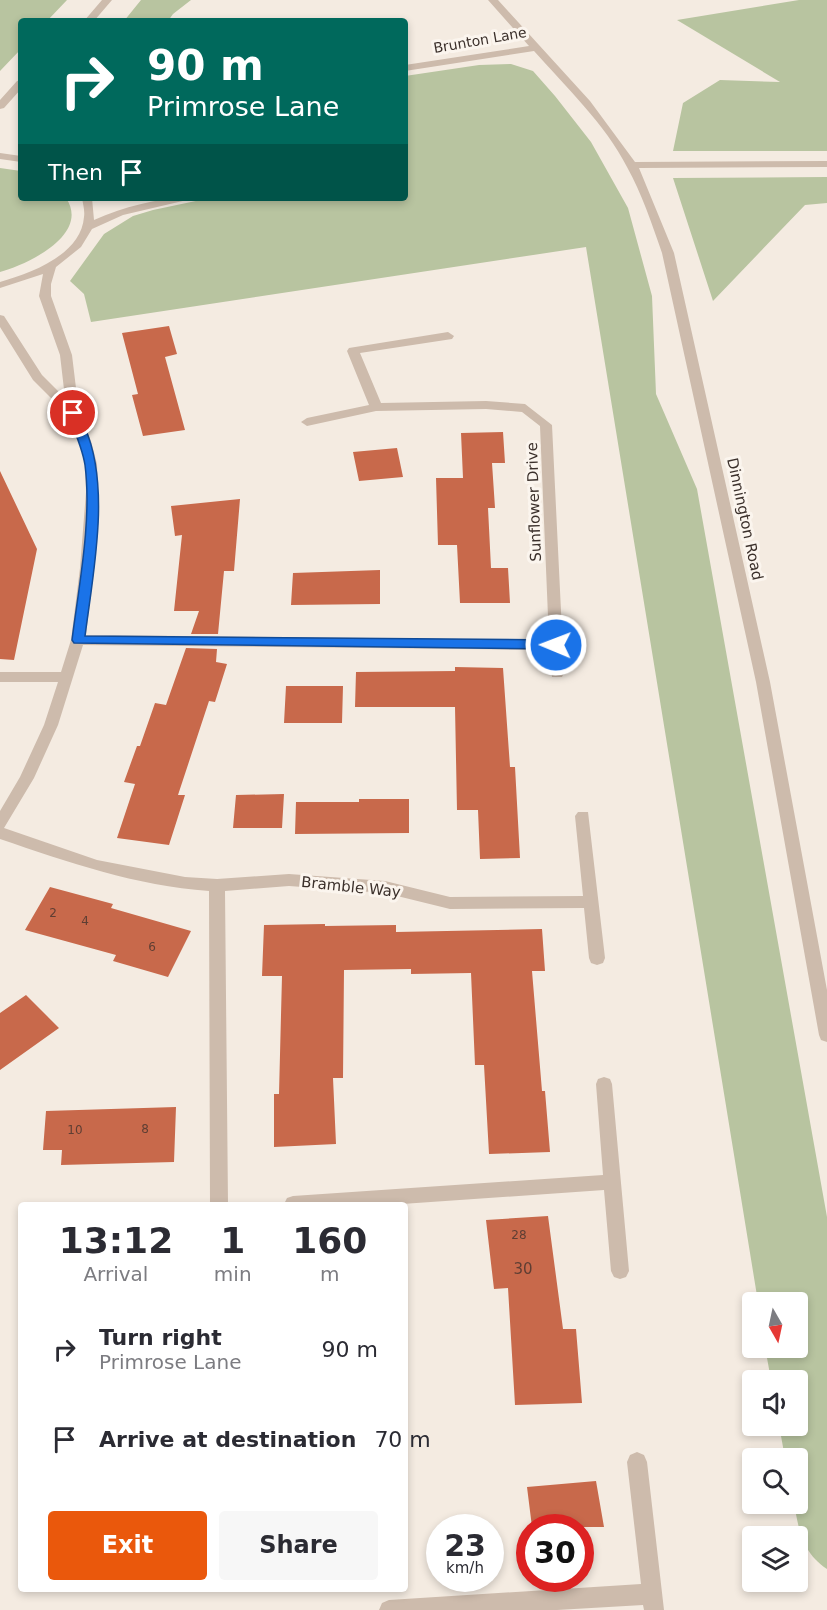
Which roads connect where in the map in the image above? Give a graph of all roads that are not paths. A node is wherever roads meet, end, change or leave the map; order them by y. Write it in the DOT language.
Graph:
graph roads {
  1 [pos="107,0"];
  2 [pos="493,0"];
  3 [pos="92,18"];
  4 [pos="536,48"];
  5 [pos="408,68"];
  6 [pos="18,86"];
  7 [pos="0,106"];
  8 [pos="0,156"];
  9 [pos="18,159"];
  10 [pos="827,164"];
  11 [pos="632,165"];
  12 [pos="88,201"];
  13 [pos="170,201"];
  14 [pos="88,226"];
  15 [pos="51,266"];
  16 [pos="0,285"];
  17 [pos="0,318"];
  18 [pos="447,336"];
  19 [pos="376,407"];
  20 [pos="73,413"];
  21 [pos="307,422"];
  22 [pos="78,640"];
  23 [pos="556,645"];
  24 [pos="557,673"];
  25 [pos="0,677"];
  26 [pos="65,677"];
  27 [pos="583,816"];
  28 [pos="0,824"];
  29 [pos="0,833"];
  30 [pos="217,885"];
  31 [pos="592,902"];
  32 [pos="597,958"];
  33 [pos="827,1035"];
  34 [pos="604,1084"];
  35 [pos="612,1182"];
  36 [pos="219,1202"];
  37 [pos="322,1202"];
  38 [pos="620,1271"];
  39 [pos="637,1462"];
  40 [pos="653,1602"];
  41 [pos="389,1610"];
  1 -- 3 [label="street"];
  2 -- 4 [label="street, Brunton Lane"];
  4 -- 5 [label="street, Brunton Lane"];
  4 -- 11 [label="street, Dinnington Road"];
  6 -- 7 [label="street"];
  8 -- 9 [label="street"];
  10 -- 11 [label="street"];
  11 -- 33 [label="street, Dinnington Road"];
  12 -- 14 [label="street"];
  13 -- 14 [label="street"];
  14 -- 15 [label="street"];
  15 -- 16 [label="street"];
  15 -- 20 [label="street"];
  17 -- 20 [label="street"];
  18 -- 19 [label="street"];
  19 -- 21 [label="street, Sunflower Drive"];
  19 -- 23 [label="street, Sunflower Drive"];
  20 -- 22 [label="street"];
  22 -- 23 [label="street"];
  22 -- 26 [label="street"];
  23 -- 24 [label="street, Sunflower Drive"];
  25 -- 26 [label="street"];
  26 -- 28 [label="street"];
  27 -- 31 [label="street"];
  29 -- 30 [label="street, Bramble Way"];
  30 -- 31 [label="street, Bramble Way"];
  30 -- 36 [label="street"];
  31 -- 32 [label="street"];
  34 -- 35 [label="street"];
  35 -- 37 [label="street"];
  35 -- 38 [label="street"];
  39 -- 40 [label="street"];
  40 -- 41 [label="street"];
}
